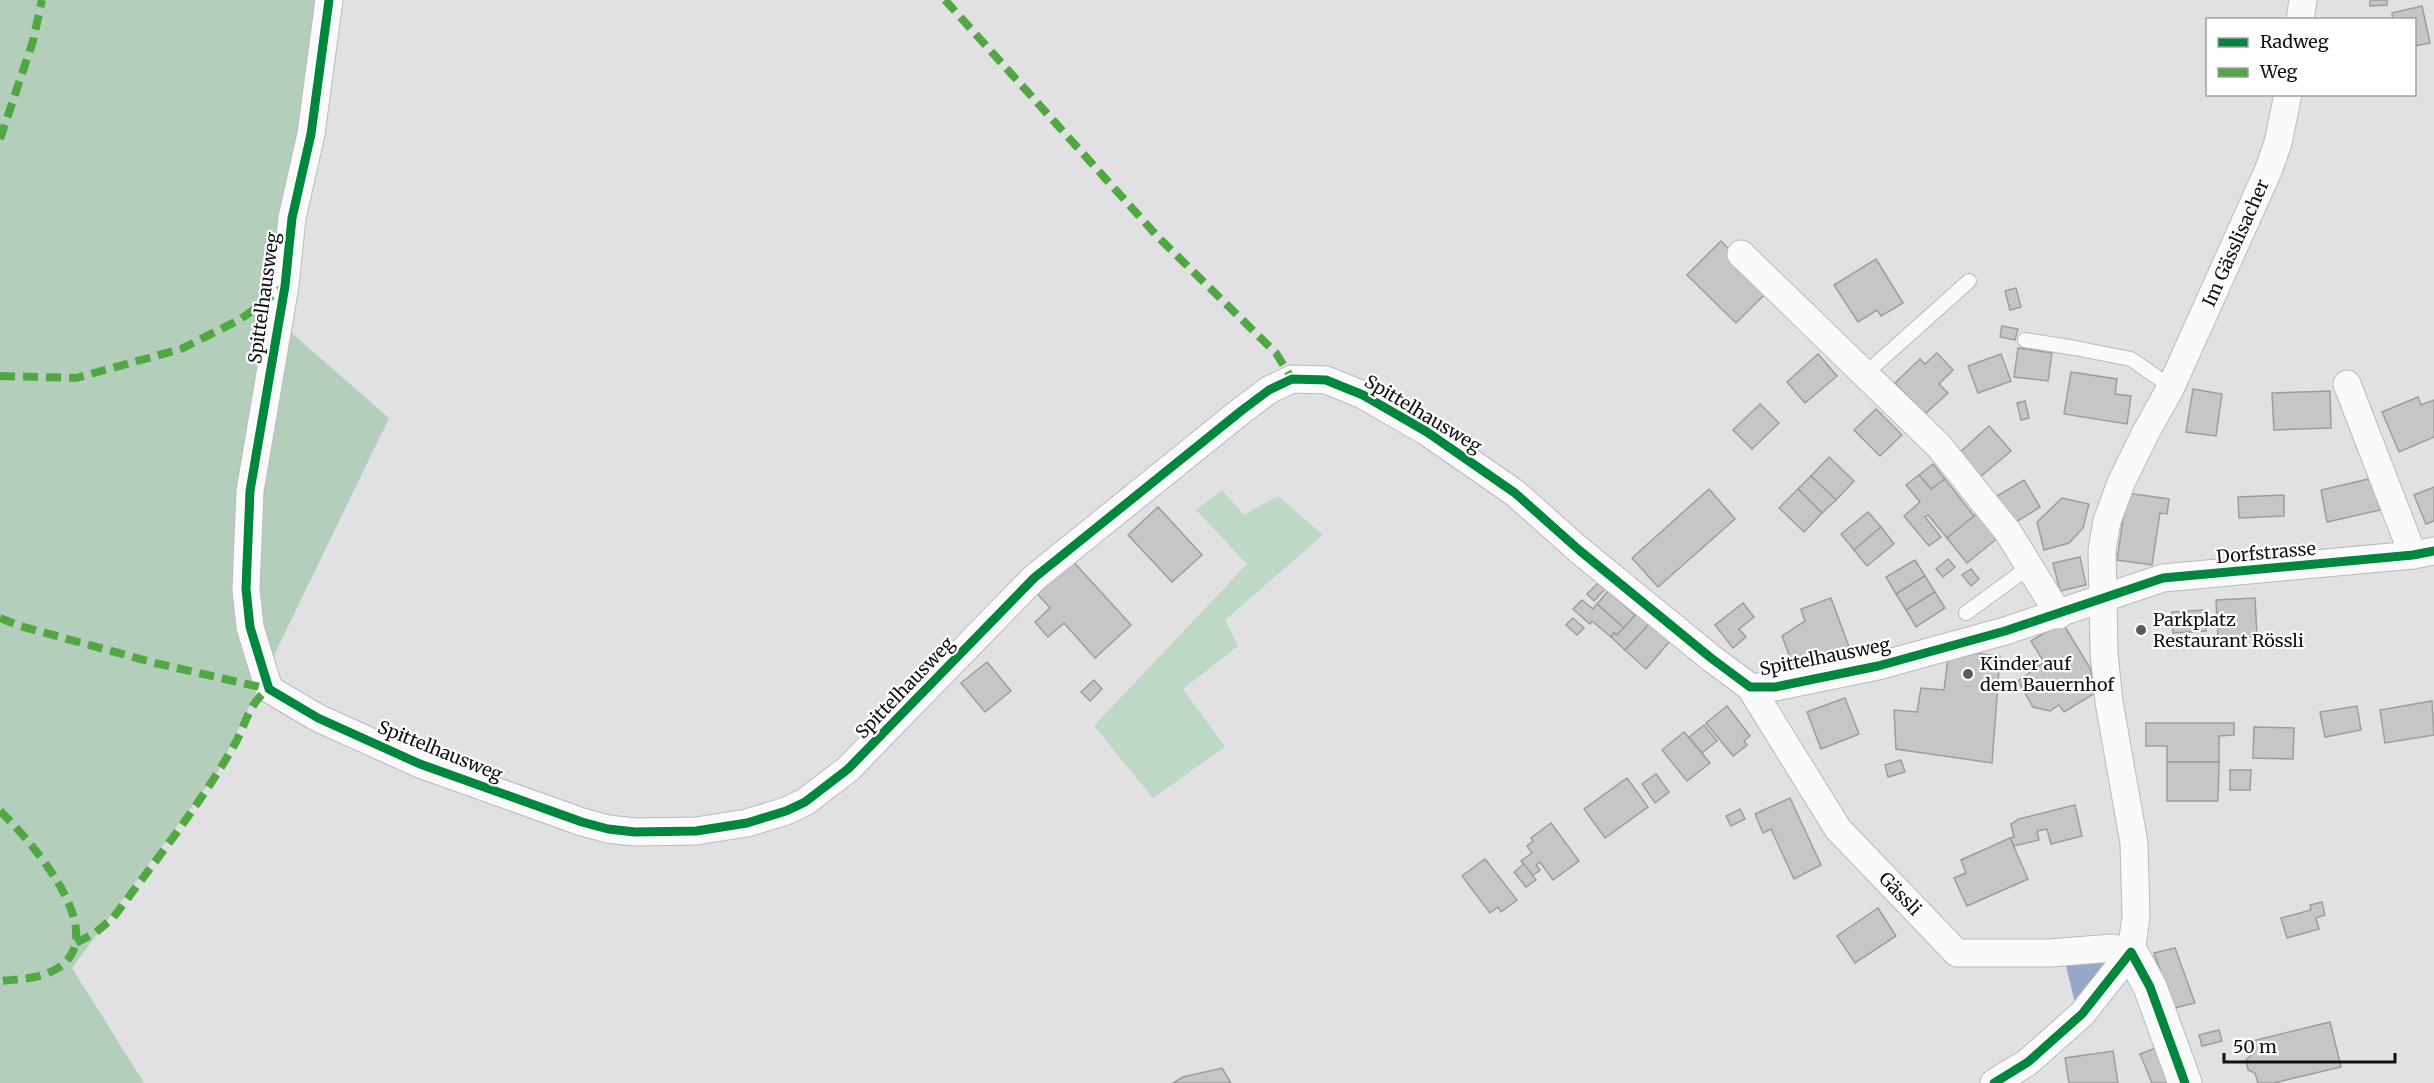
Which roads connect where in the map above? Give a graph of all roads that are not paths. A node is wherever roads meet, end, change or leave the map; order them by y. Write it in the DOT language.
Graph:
graph roads {
  1 [pos="329,0"];
  2 [pos="2303,0"];
  3 [pos="2300,18"];
  4 [pos="2288,96"];
  5 [pos="1741,254"];
  6 [pos="1969,281"];
  7 [pos="2025,340"];
  8 [pos="1865,374"];
  9 [pos="2347,384"];
  10 [pos="2171,387"];
  11 [pos="2424,553"];
  12 [pos="2029,567"];
  13 [pos="2104,598"];
  14 [pos="1966,613"];
  15 [pos="2059,615"];
  16 [pos="1750,687"];
  17 [pos="2131,952"];
  18 [pos="2000,1082"];
  19 [pos="2186,1083"];
  1 -- 16 [label="street, Spittelhausweg"];
  2 -- 3 [label="street"];
  4 -- 10 [label="street, Im Gässlisacher"];
  5 -- 8 [label="street"];
  6 -- 8 [label="lane"];
  7 -- 10 [label="lane"];
  8 -- 12 [label="street"];
  9 -- 11 [label="street"];
  10 -- 13 [label="street, Im Gässlisacher"];
  11 -- 13 [label="street, Dorfstrasse"];
  12 -- 14 [label="lane"];
  12 -- 15 [label="street"];
  13 -- 15 [label="street, Spittelhausweg"];
  13 -- 17 [label="street"];
  15 -- 16 [label="street, Spittelhausweg"];
  16 -- 17 [label="street, Gässli"];
  17 -- 18 [label="street"];
  17 -- 19 [label="street"];
}
